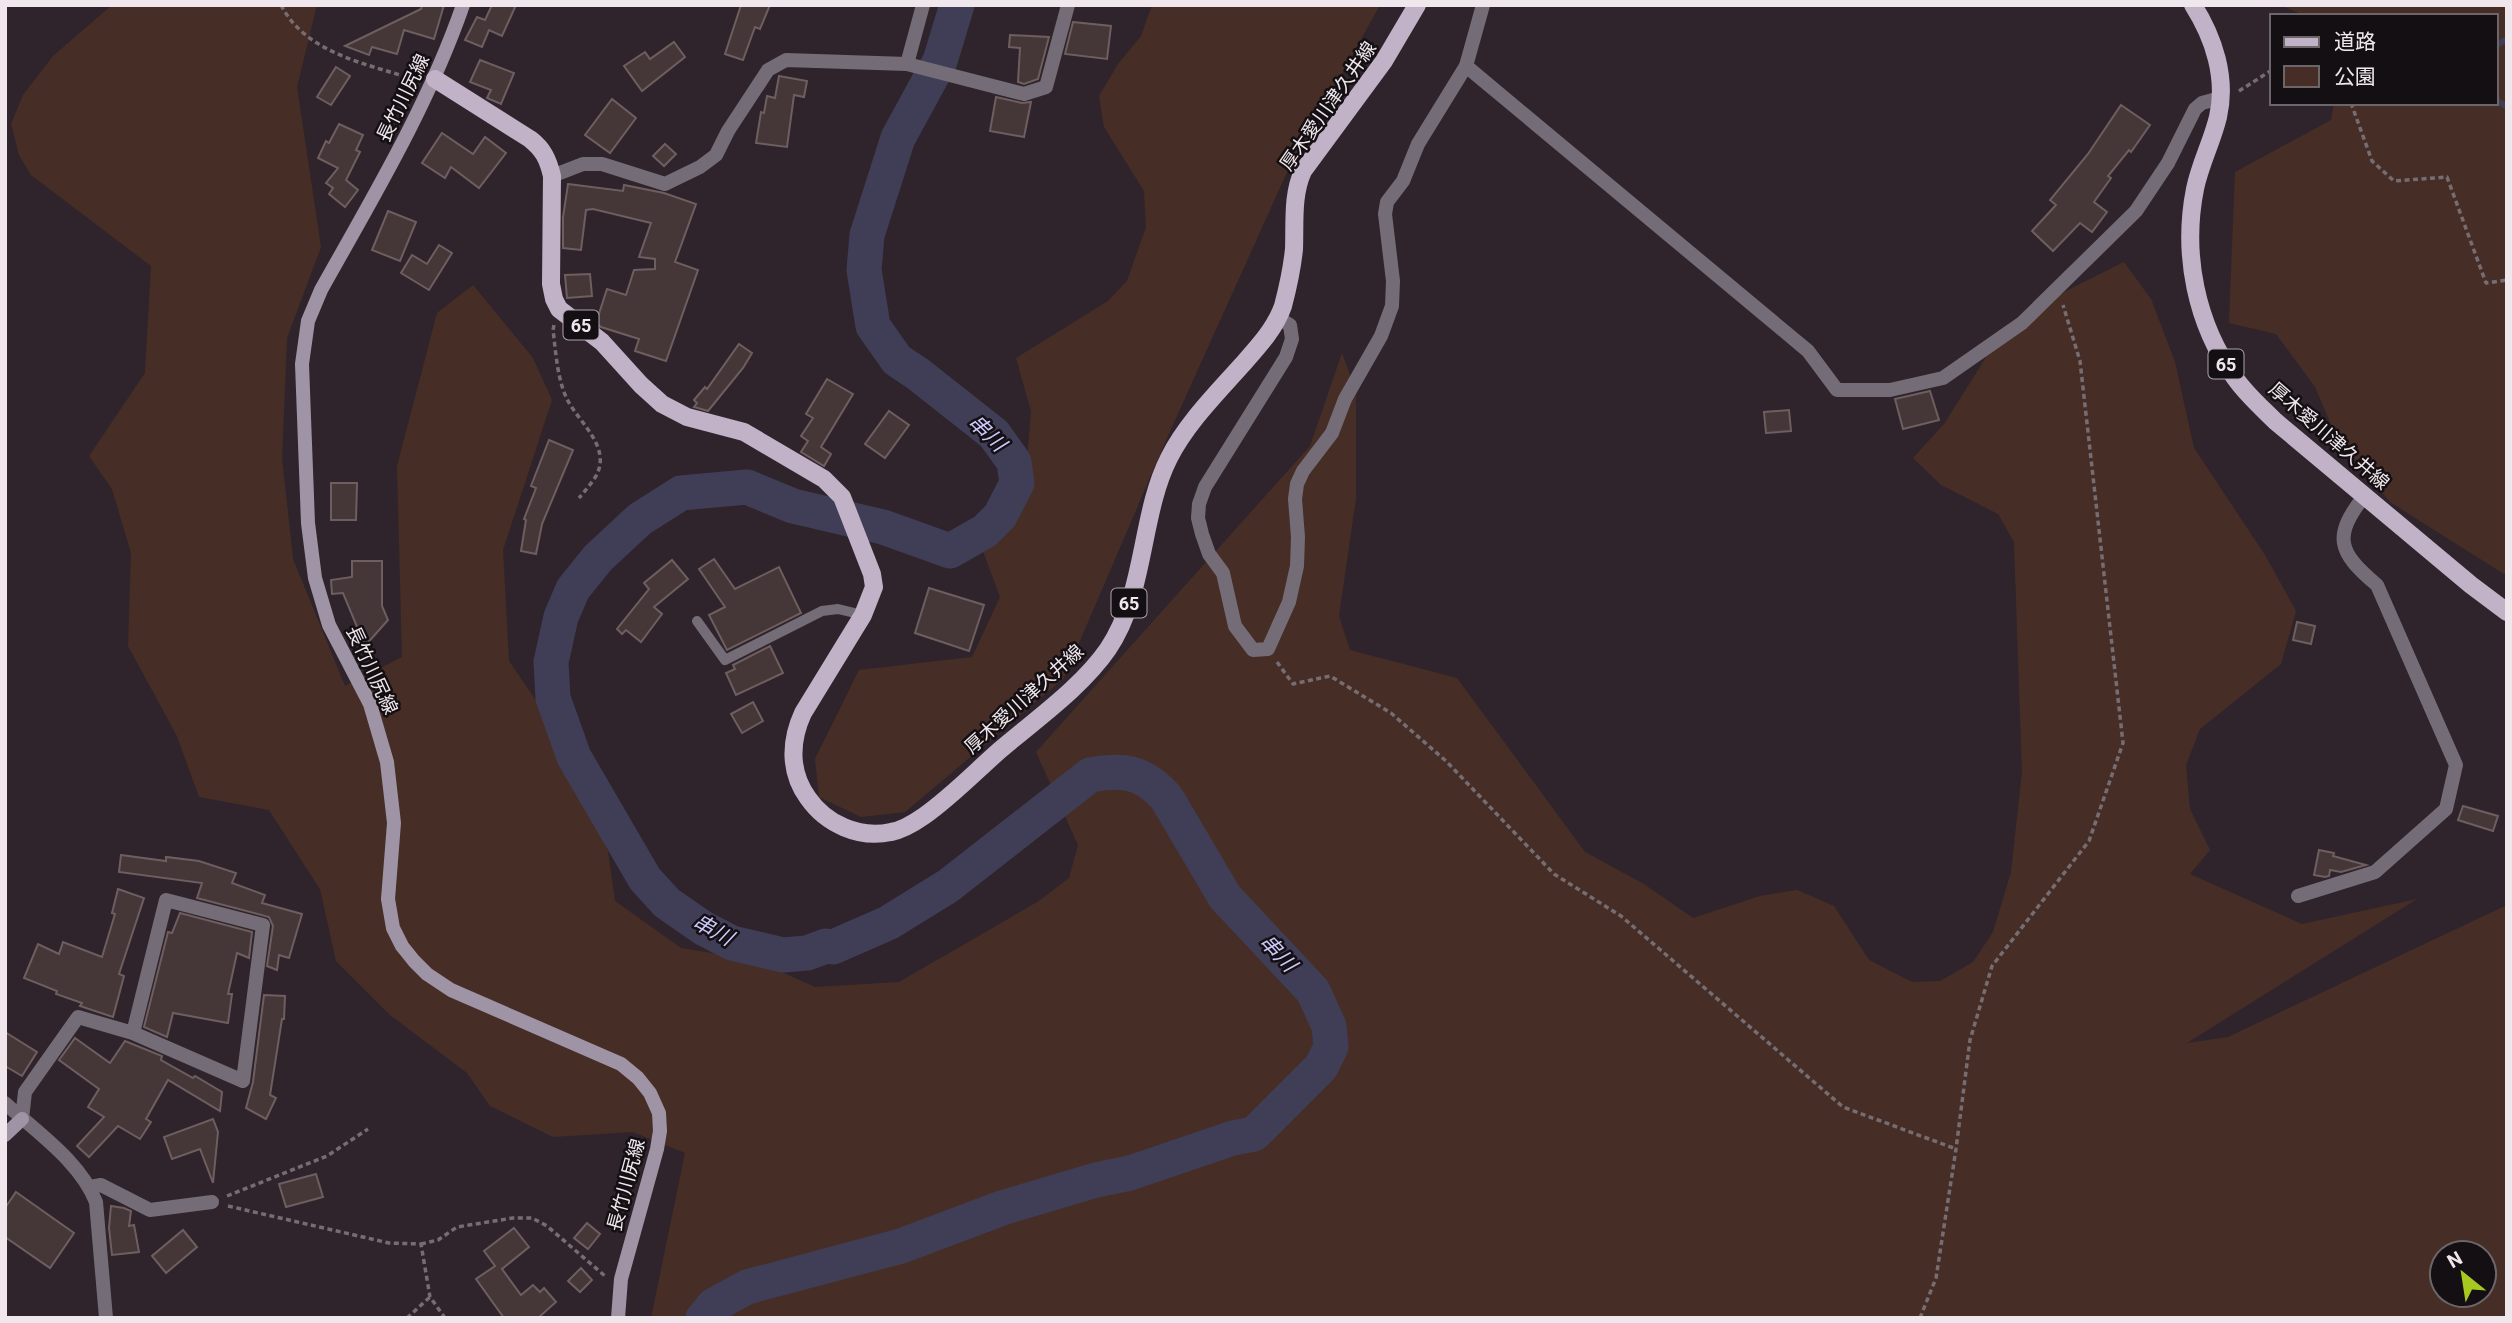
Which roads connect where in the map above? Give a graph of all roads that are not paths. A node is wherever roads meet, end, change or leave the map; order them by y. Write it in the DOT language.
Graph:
graph roads {
  1 [pos="463,5"];
  2 [pos="923,5"];
  3 [pos="1068,5"];
  4 [pos="1417,5"];
  5 [pos="1483,5"];
  6 [pos="2193,5"];
  7 [pos="907,64"];
  8 [pos="1466,66"];
  9 [pos="435,79"];
  10 [pos="2220,98"];
  11 [pos="552,176"];
  12 [pos="1278,318"];
  13 [pos="2365,495"];
  14 [pos="2507,612"];
  15 [pos="863,615"];
  16 [pos="697,621"];
  17 [pos="2298,896"];
  18 [pos="133,1033"];
  19 [pos="5,1103"];
  20 [pos="22,1119"];
  21 [pos="5,1135"];
  22 [pos="90,1186"];
  23 [pos="212,1202"];
  24 [pos="106,1318"];
  25 [pos="618,1318"];
  1 -- 9 [label="main road, 長竹川尻線"];
  2 -- 7 [label="street"];
  3 -- 7 [label="street"];
  4 -- 12 [label="main road, 厚木愛川津久井線 / 65"];
  5 -- 8 [label="street"];
  6 -- 10 [label="main road, 厚木愛川津久井線 / 65"];
  7 -- 11 [label="street"];
  8 -- 10 [label="street"];
  8 -- 12 [label="street"];
  9 -- 11 [label="main road, 65"];
  9 -- 25 [label="main road, 長竹川尻線"];
  10 -- 13 [label="main road, 厚木愛川津久井線 / 65"];
  11 -- 15 [label="main road, 厚木愛川津久井線 / 65"];
  12 -- 15 [label="main road, 厚木愛川津久井線 / 65"];
  13 -- 14 [label="main road, 厚木愛川津久井線 / 65"];
  13 -- 17 [label="street"];
  15 -- 16 [label="lane"];
  18 -- 18 [label="street"];
  18 -- 20 [label="street"];
  19 -- 20 [label="street"];
  20 -- 21 [label="main road"];
  20 -- 22 [label="street"];
  22 -- 23 [label="street"];
  22 -- 24 [label="street"];
}
